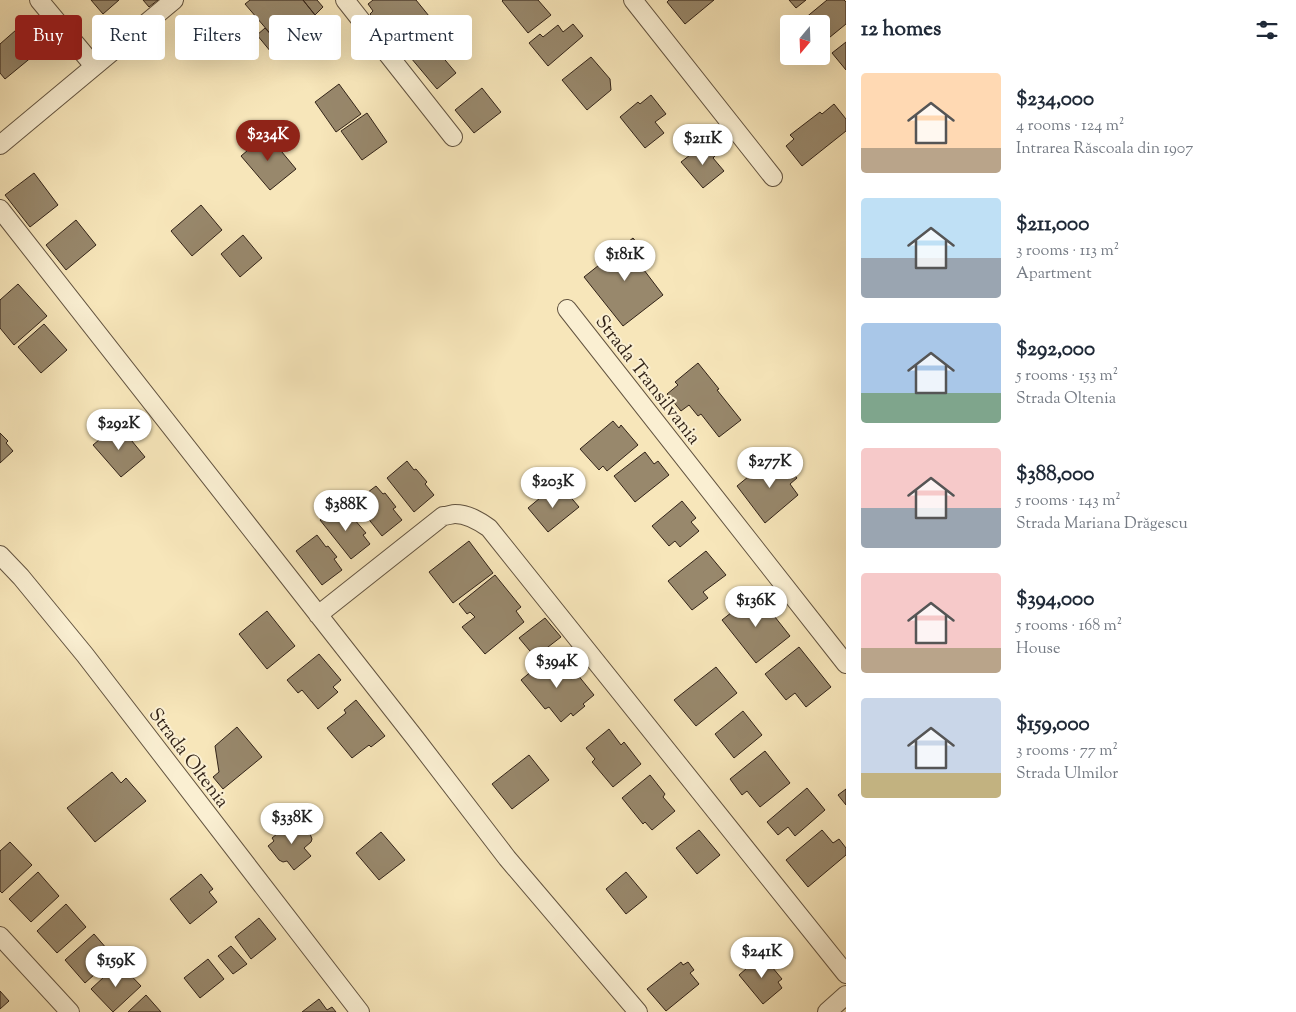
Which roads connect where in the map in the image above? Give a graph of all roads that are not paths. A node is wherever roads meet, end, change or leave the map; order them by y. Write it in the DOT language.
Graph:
graph roads {
  1 [pos="39,0"];
  2 [pos="174,0"];
  3 [pos="345,0"];
  4 [pos="633,0"];
  5 [pos="94,66"];
  6 [pos="453,136"];
  7 [pos="0,145"];
  8 [pos="773,177"];
  9 [pos="0,209"];
  10 [pos="567,309"];
  11 [pos="0,555"];
  12 [pos="318,615"];
  13 [pos="846,664"];
  14 [pos="0,936"];
  15 [pos="846,974"];
  16 [pos="846,995"];
  17 [pos="70,1012"];
  18 [pos="360,1012"];
  19 [pos="638,1012"];
  20 [pos="828,1012"];
  1 -- 5 [label="street"];
  2 -- 5 [label="street"];
  3 -- 6 [label="street"];
  4 -- 8 [label="street"];
  5 -- 7 [label="street"];
  9 -- 12 [label="street"];
  10 -- 13 [label="street, Strada Transilvania"];
  11 -- 18 [label="street, Strada Oltenia"];
  12 -- 15 [label="street"];
  12 -- 19 [label="street"];
  14 -- 17 [label="street"];
  16 -- 20 [label="street"];
}
